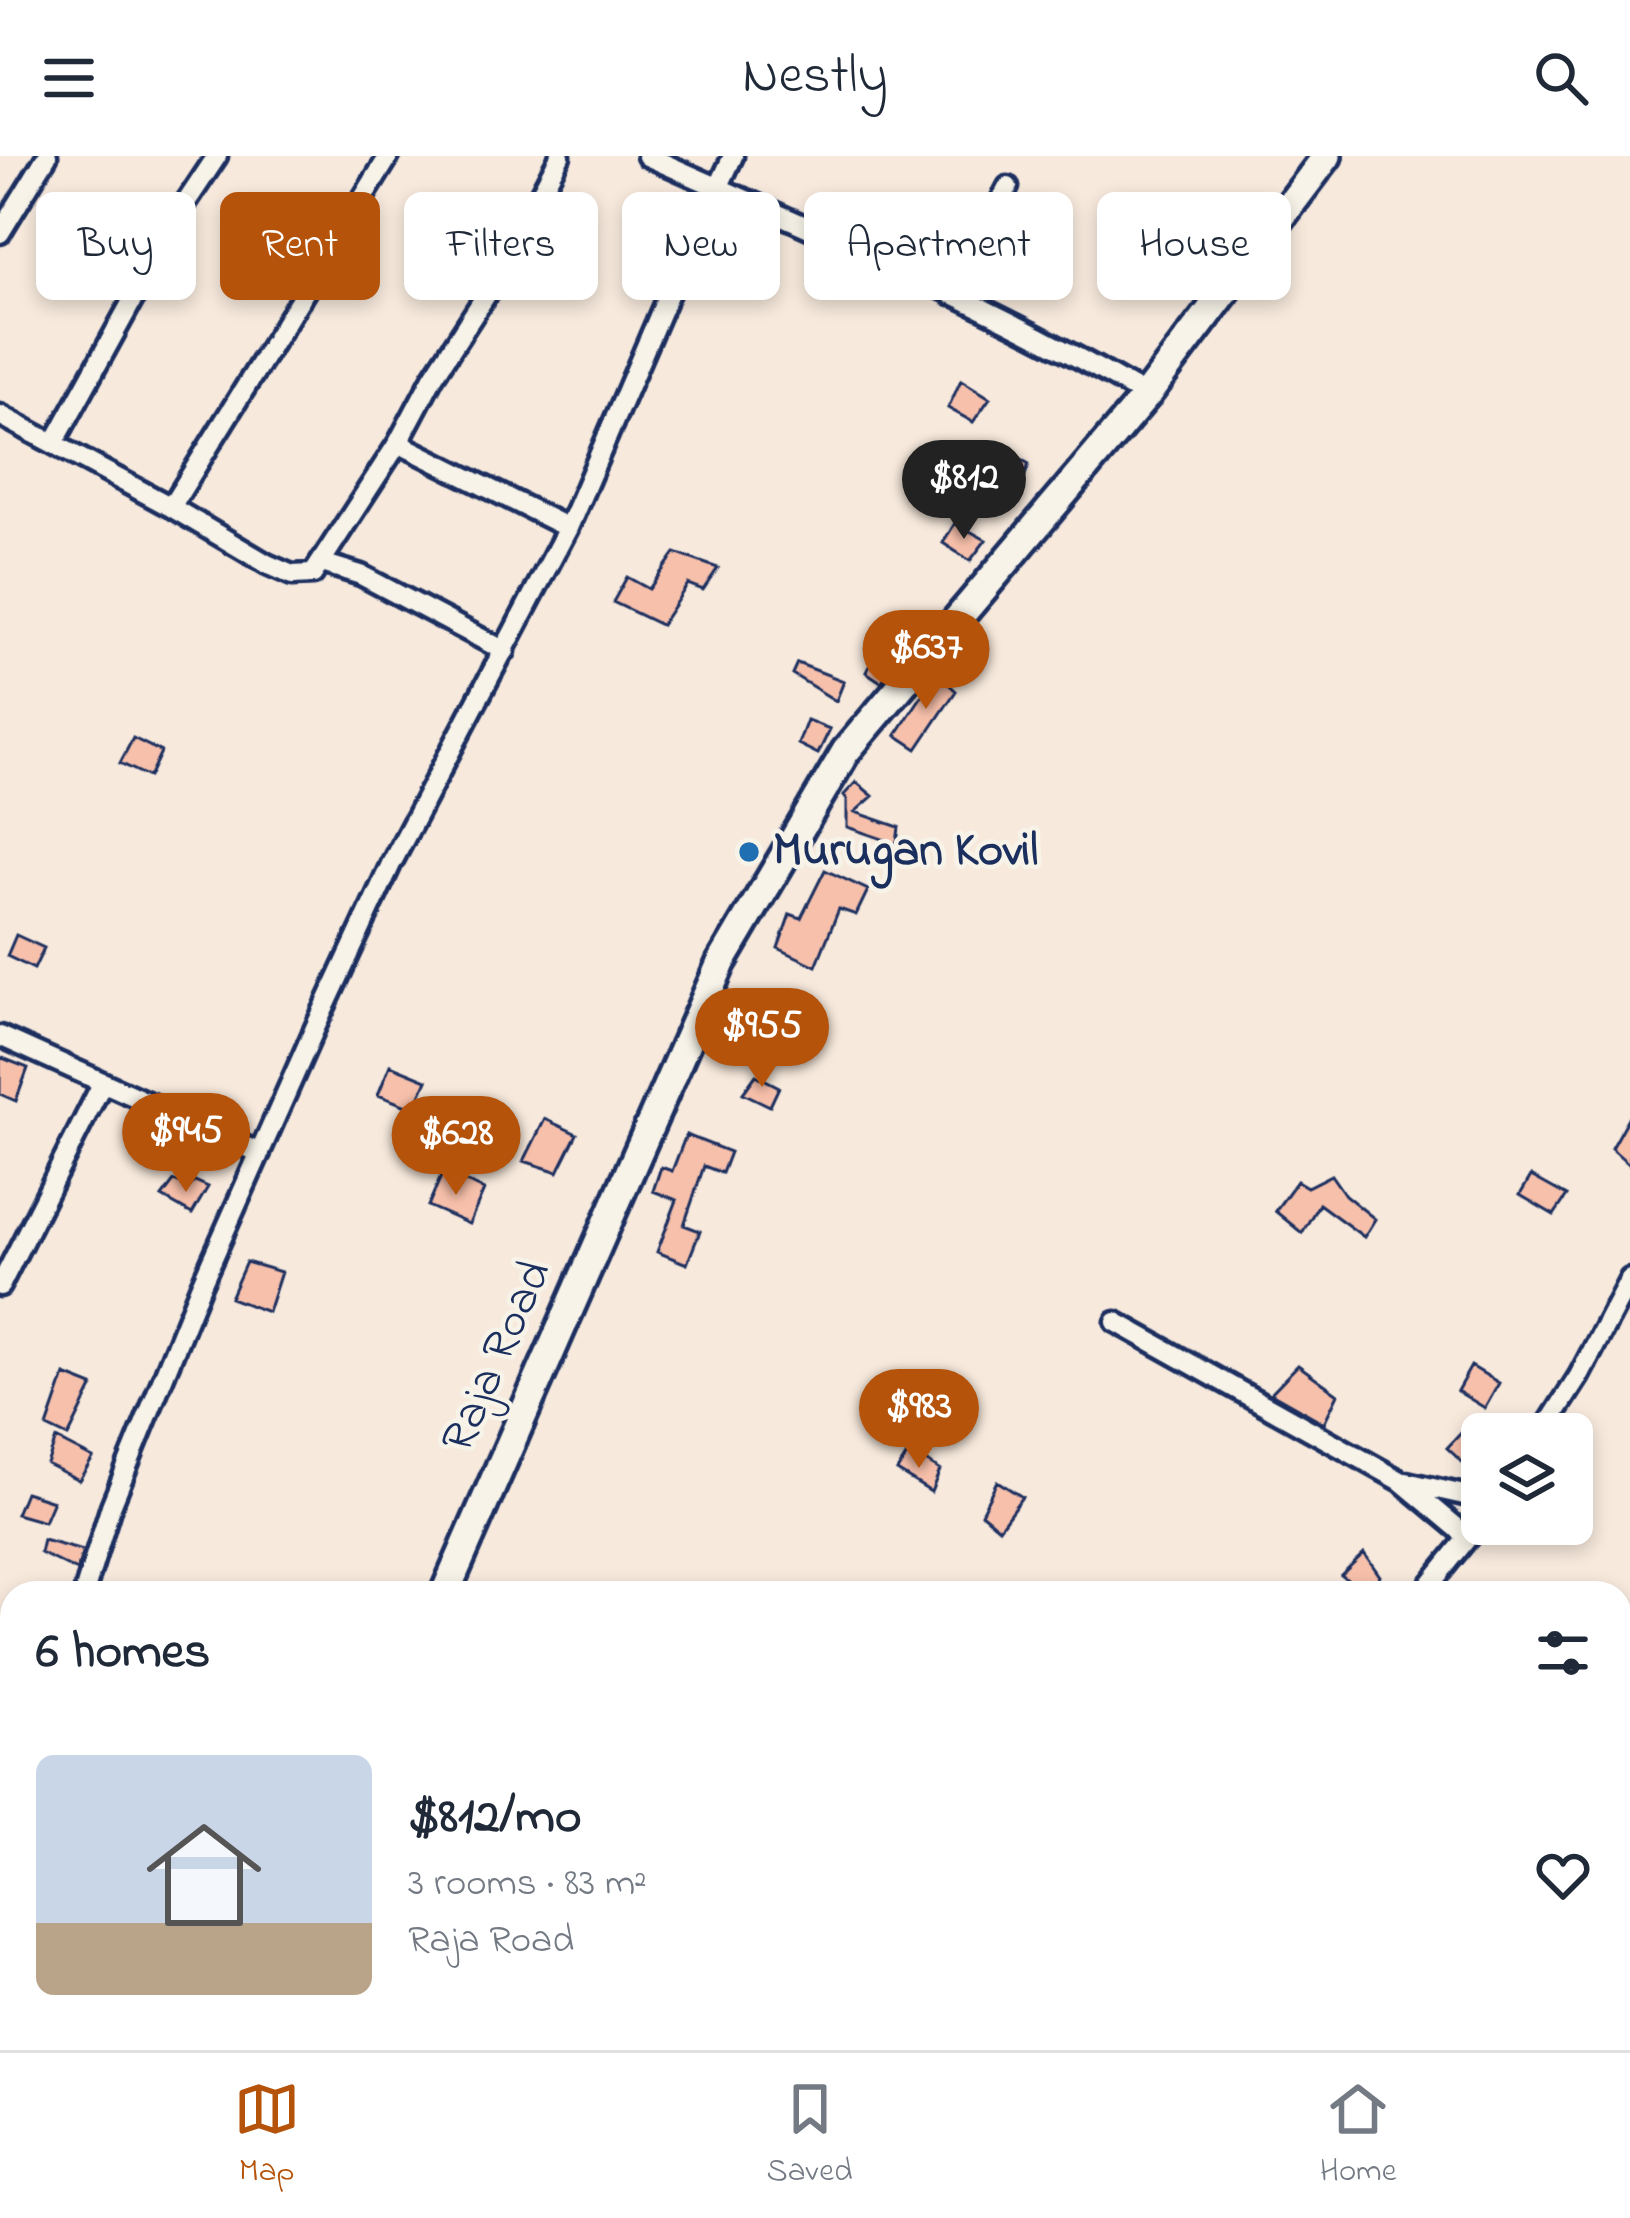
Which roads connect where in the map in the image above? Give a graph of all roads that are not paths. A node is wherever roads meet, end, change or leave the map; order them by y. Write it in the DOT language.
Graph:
graph roads {
  1 [pos="46,156"];
  2 [pos="217,156"];
  3 [pos="389,156"];
  4 [pos="560,156"];
  5 [pos="646,156"];
  6 [pos="734,156"];
  7 [pos="1327,156"];
  8 [pos="1008,187"];
  9 [pos="718,188"];
  10 [pos="1005,192"];
  11 [pos="804,227"];
  12 [pos="0,233"];
  13 [pos="964,300"];
  14 [pos="1146,396"];
  15 [pos="0,415"];
  16 [pos="398,442"];
  17 [pos="54,443"];
  18 [pos="171,506"];
  19 [pos="568,528"];
  20 [pos="322,563"];
  21 [pos="505,651"];
  22 [pos="0,1036"];
  23 [pos="102,1084"];
  24 [pos="260,1153"];
  25 [pos="1630,1279"];
  26 [pos="0,1286"];
  27 [pos="1116,1322"];
  28 [pos="1556,1413"];
  29 [pos="1401,1481"];
  30 [pos="1461,1494"];
  31 [pos="1461,1531"];
  32 [pos="1462,1545"];
  33 [pos="88,1581"];
  34 [pos="450,1581"];
  35 [pos="1433,1581"];
  1 -- 12 [label="street"];
  2 -- 17 [label="street"];
  3 -- 18 [label="street"];
  4 -- 16 [label="street"];
  5 -- 9 [label="street"];
  6 -- 9 [label="street"];
  7 -- 14 [label="street, Raja Road"];
  8 -- 10 [label="street"];
  9 -- 11 [label="street"];
  9 -- 19 [label="street"];
  13 -- 14 [label="street"];
  14 -- 34 [label="street, Raja Road"];
  15 -- 17 [label="street"];
  16 -- 19 [label="street"];
  16 -- 20 [label="street"];
  17 -- 18 [label="street"];
  18 -- 20 [label="street"];
  19 -- 21 [label="street"];
  20 -- 21 [label="street"];
  21 -- 24 [label="street"];
  22 -- 23 [label="street"];
  23 -- 24 [label="street"];
  23 -- 26 [label="street"];
  24 -- 33 [label="street"];
  25 -- 28 [label="street"];
  27 -- 29 [label="street"];
  29 -- 30 [label="street"];
  29 -- 31 [label="street"];
  32 -- 35 [label="street"];
}
